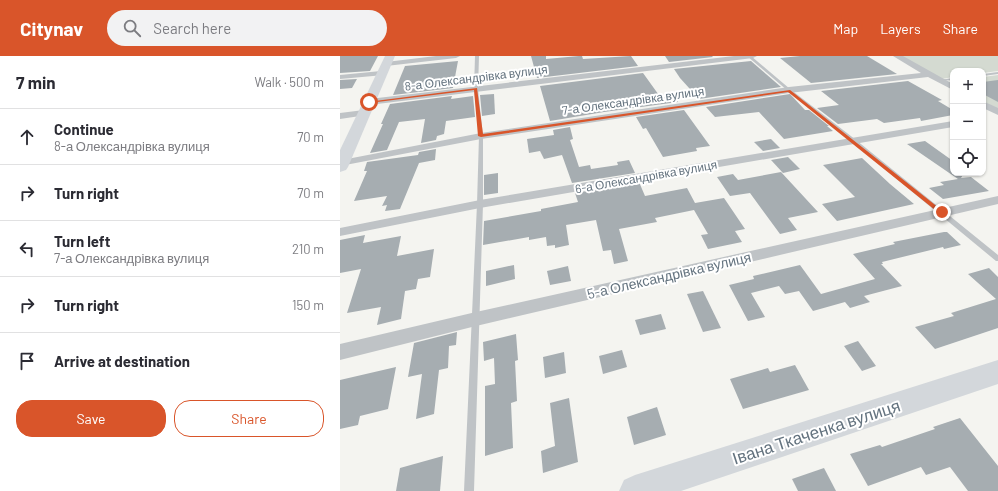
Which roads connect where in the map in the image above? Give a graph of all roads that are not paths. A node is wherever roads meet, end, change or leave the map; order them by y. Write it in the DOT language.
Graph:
graph roads {
  1 [pos="456,56"];
  2 [pos="477,56"];
  3 [pos="749,56"];
  4 [pos="753,56"];
  5 [pos="897,56"];
  6 [pos="386,64"];
  7 [pos="998,73"];
  8 [pos="930,74"];
  9 [pos="986,75"];
  10 [pos="340,77"];
  11 [pos="950,79"];
  12 [pos="941,80"];
  13 [pos="950,85"];
  14 [pos="476,89"];
  15 [pos="789,90"];
  16 [pos="986,107"];
  17 [pos="366,108"];
  18 [pos="996,115"];
  19 [pos="340,116"];
  20 [pos="950,125"];
  21 [pos="481,136"];
  22 [pos="854,141"];
  23 [pos="341,165"];
  24 [pos="998,200"];
  25 [pos="480,204"];
  26 [pos="942,212"];
  27 [pos="340,232"];
  28 [pos="998,259"];
  29 [pos="476,319"];
  30 [pos="340,352"];
  31 [pos="998,372"];
  32 [pos="469,491"];
  33 [pos="635,491"];
  1 -- 6 [label="street"];
  2 -- 14 [label="lane"];
  3 -- 4 [label="street, 8-а Олександрівка вулиця"];
  3 -- 14 [label="street, 8-а Олександрівка вулиця"];
  3 -- 15 [label="lane"];
  5 -- 8 [label="street"];
  6 -- 10 [label="street"];
  6 -- 17 [label="main road"];
  7 -- 9 [label="lane"];
  8 -- 12 [label="street"];
  8 -- 15 [label="street, 7-а Олександрівка вулиця"];
  11 -- 12 [label="lane"];
  12 -- 13 [label="street"];
  14 -- 17 [label="street, 8-а Олександрівка вулиця"];
  14 -- 21 [label="lane"];
  15 -- 21 [label="street, 7-а Олександрівка вулиця"];
  15 -- 22 [label="lane"];
  16 -- 18 [label="street"];
  17 -- 19 [label="street, 8-а Олександрівка вулиця"];
  17 -- 23 [label="main road"];
  20 -- 22 [label="street, 6-а Олександрівка вулиця"];
  21 -- 23 [label="street, 7-а Олександрівка вулиця"];
  21 -- 25 [label="lane"];
  22 -- 25 [label="street, 6-а Олександрівка вулиця"];
  22 -- 26 [label="lane"];
  24 -- 26 [label="street, 5-а Олександрівка вулиця"];
  25 -- 27 [label="street, 6-а Олександрівка вулиця"];
  25 -- 29 [label="lane"];
  26 -- 28 [label="lane"];
  26 -- 29 [label="street, 5-а Олександрівка вулиця"];
  29 -- 30 [label="street, 5-а Олександрівка вулиця"];
  29 -- 32 [label="lane"];
  31 -- 33 [label="main road, Івана Ткаченка вулиця"];
}
